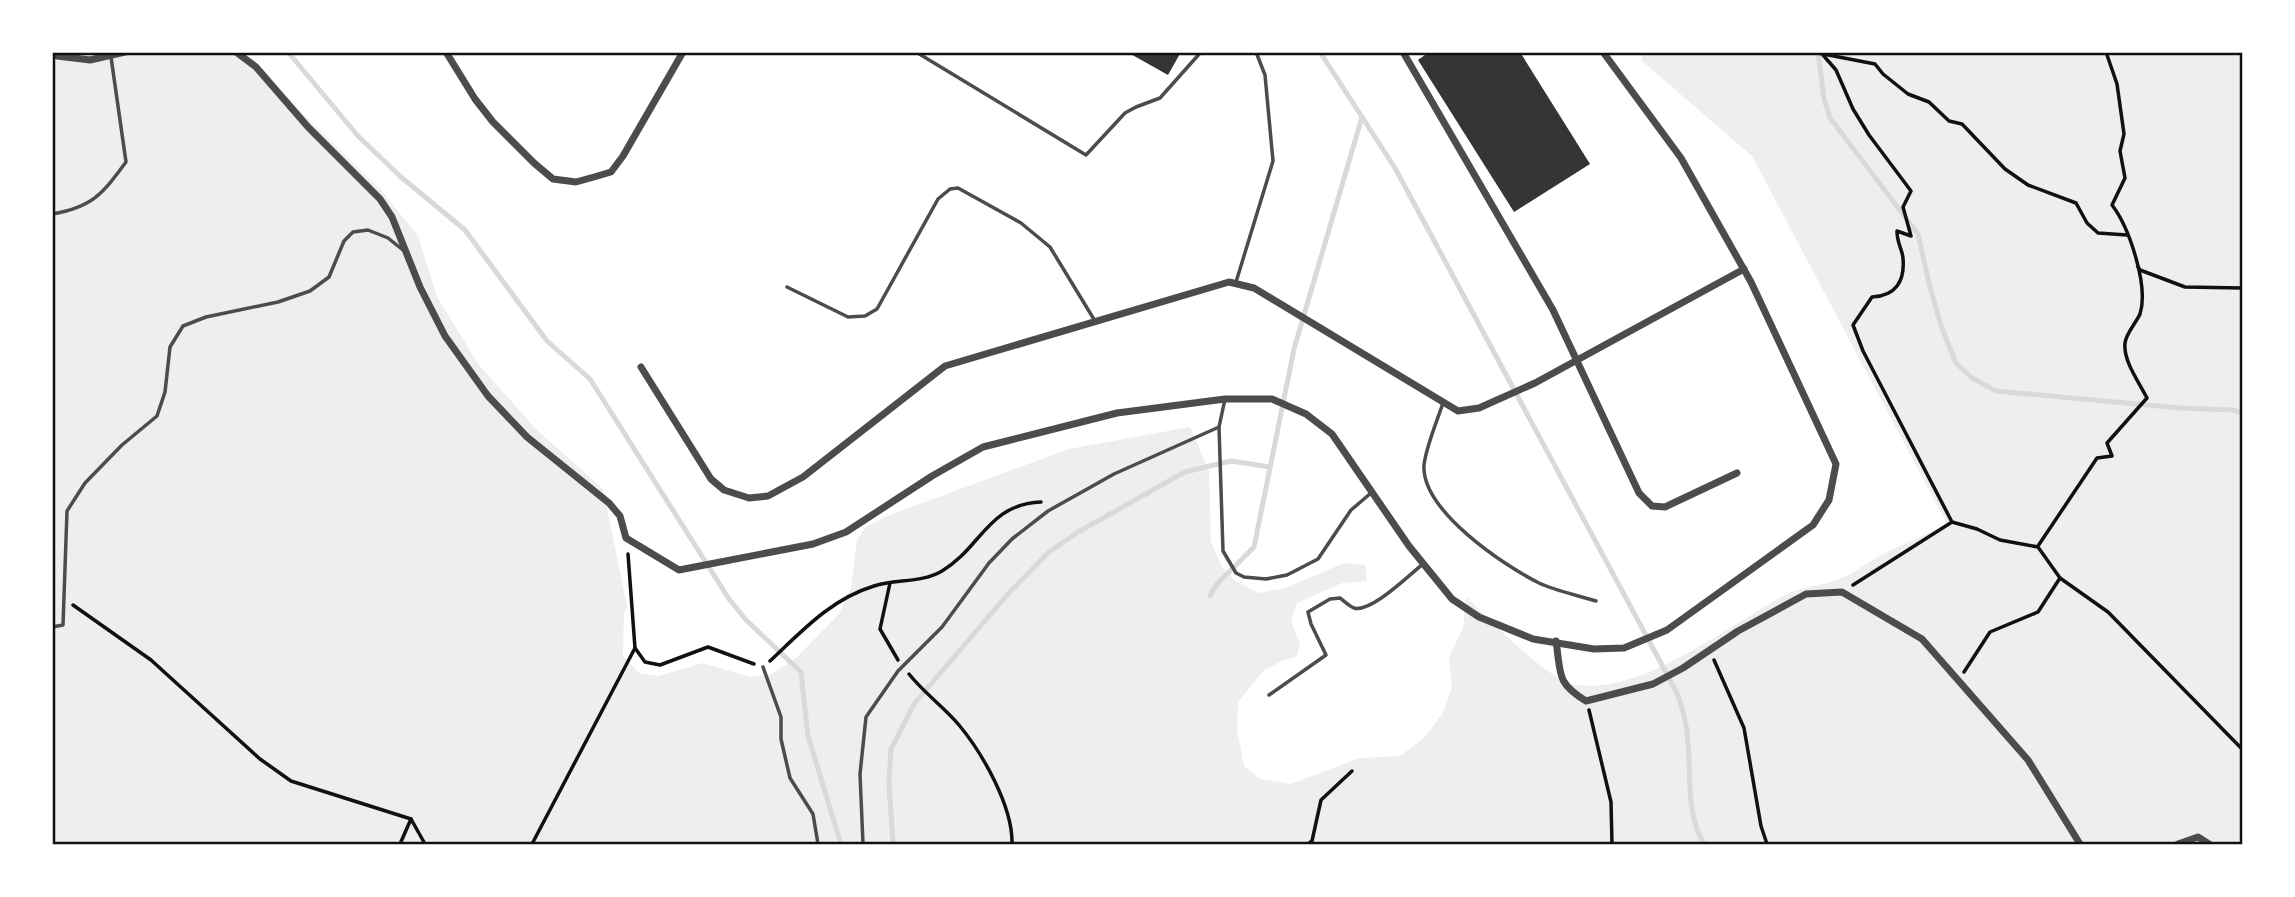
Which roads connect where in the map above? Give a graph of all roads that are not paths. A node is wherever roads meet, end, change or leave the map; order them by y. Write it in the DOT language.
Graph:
graph roads {
  1 [pos="125,52"];
  2 [pos="236,52"];
  3 [pos="446,52"];
  4 [pos="682,52"];
  5 [pos="916,52"];
  6 [pos="1201,52"];
  7 [pos="1256,52"];
  8 [pos="1403,52"];
  9 [pos="1604,52"];
  10 [pos="52,53"];
  11 [pos="111,57"];
  12 [pos="52,214"];
  13 [pos="408,254"];
  14 [pos="1744,269"];
  15 [pos="1235,284"];
  16 [pos="788,287"];
  17 [pos="1095,321"];
  18 [pos="1577,360"];
  19 [pos="641,366"];
  20 [pos="1225,399"];
  21 [pos="1443,402"];
  22 [pos="1219,427"];
  23 [pos="1737,472"];
  24 [pos="1371,493"];
  25 [pos="1423,564"];
  26 [pos="1596,601"];
  27 [pos="52,627"];
  28 [pos="1556,641"];
  29 [pos="763,667"];
  30 [pos="1269,695"];
  31 [pos="818,845"];
  32 [pos="863,845"];
  33 [pos="2080,845"];
  34 [pos="2178,845"];
  35 [pos="2209,845"];
  1 -- 11 [label="street"];
  2 -- 13 [label="street"];
  3 -- 4 [label="street"];
  5 -- 6 [label="lane"];
  7 -- 15 [label="lane"];
  8 -- 18 [label="street"];
  9 -- 14 [label="street"];
  10 -- 11 [label="street"];
  11 -- 12 [label="lane"];
  13 -- 20 [label="street"];
  13 -- 27 [label="lane"];
  14 -- 18 [label="street"];
  14 -- 28 [label="street"];
  15 -- 17 [label="street"];
  15 -- 21 [label="street"];
  16 -- 17 [label="lane"];
  17 -- 19 [label="street"];
  18 -- 21 [label="street"];
  18 -- 23 [label="street"];
  20 -- 22 [label="lane"];
  20 -- 24 [label="street"];
  21 -- 26 [label="lane"];
  22 -- 24 [label="lane"];
  22 -- 32 [label="lane"];
  24 -- 25 [label="street"];
  25 -- 28 [label="street"];
  25 -- 30 [label="lane"];
  28 -- 33 [label="street"];
  29 -- 31 [label="lane"];
  34 -- 35 [label="street"];
}
